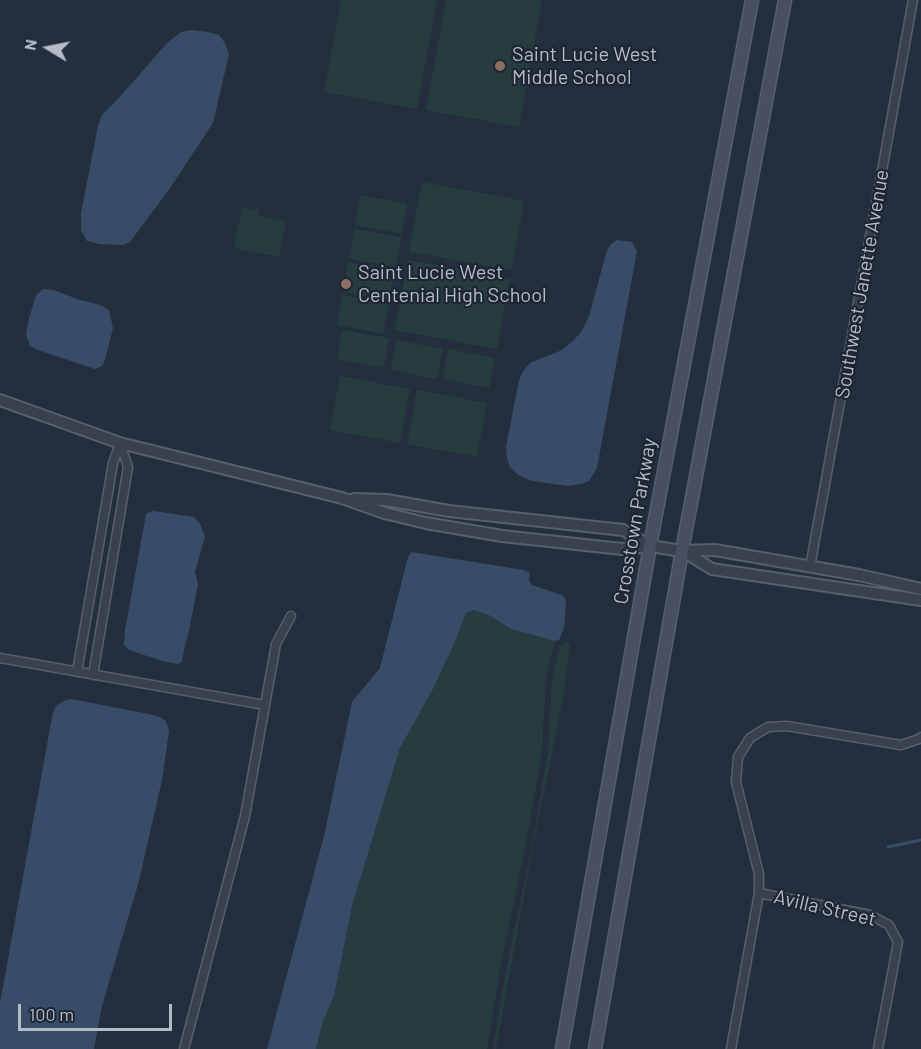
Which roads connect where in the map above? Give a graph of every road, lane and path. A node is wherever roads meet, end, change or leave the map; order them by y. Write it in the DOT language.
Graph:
graph roads {
  1 [pos="752,0"];
  2 [pos="785,0"];
  3 [pos="913,0"];
  4 [pos="0,400"];
  5 [pos="120,443"];
  6 [pos="342,498"];
  7 [pos="650,546"];
  8 [pos="682,551"];
  9 [pos="810,567"];
  10 [pos="921,589"];
  11 [pos="921,600"];
  12 [pos="291,616"];
  13 [pos="0,658"];
  14 [pos="77,672"];
  15 [pos="93,675"];
  16 [pos="265,705"];
  17 [pos="921,737"];
  18 [pos="759,893"];
  19 [pos="184,1049"];
  20 [pos="562,1049"];
  21 [pos="595,1049"];
  22 [pos="731,1049"];
  23 [pos="878,1049"];
  1 -- 7 [label="main road, Crosstown Parkway"];
  2 -- 8 [label="main road"];
  3 -- 9 [label="street, Southwest Janette Avenue"];
  4 -- 5 [label="street"];
  5 -- 6 [label="street"];
  5 -- 14 [label="street"];
  5 -- 15 [label="street"];
  6 -- 7 [label="street"];
  6 -- 7 [label="street"];
  7 -- 8 [label="street"];
  7 -- 20 [label="main road, Crosstown Parkway"];
  8 -- 9 [label="street"];
  8 -- 11 [label="street"];
  8 -- 21 [label="main road"];
  9 -- 10 [label="street"];
  12 -- 16 [label="street"];
  13 -- 14 [label="street"];
  14 -- 15 [label="street"];
  15 -- 16 [label="street"];
  16 -- 19 [label="street"];
  17 -- 18 [label="street"];
  18 -- 22 [label="street"];
  18 -- 23 [label="street, Avilla Street"];
}
